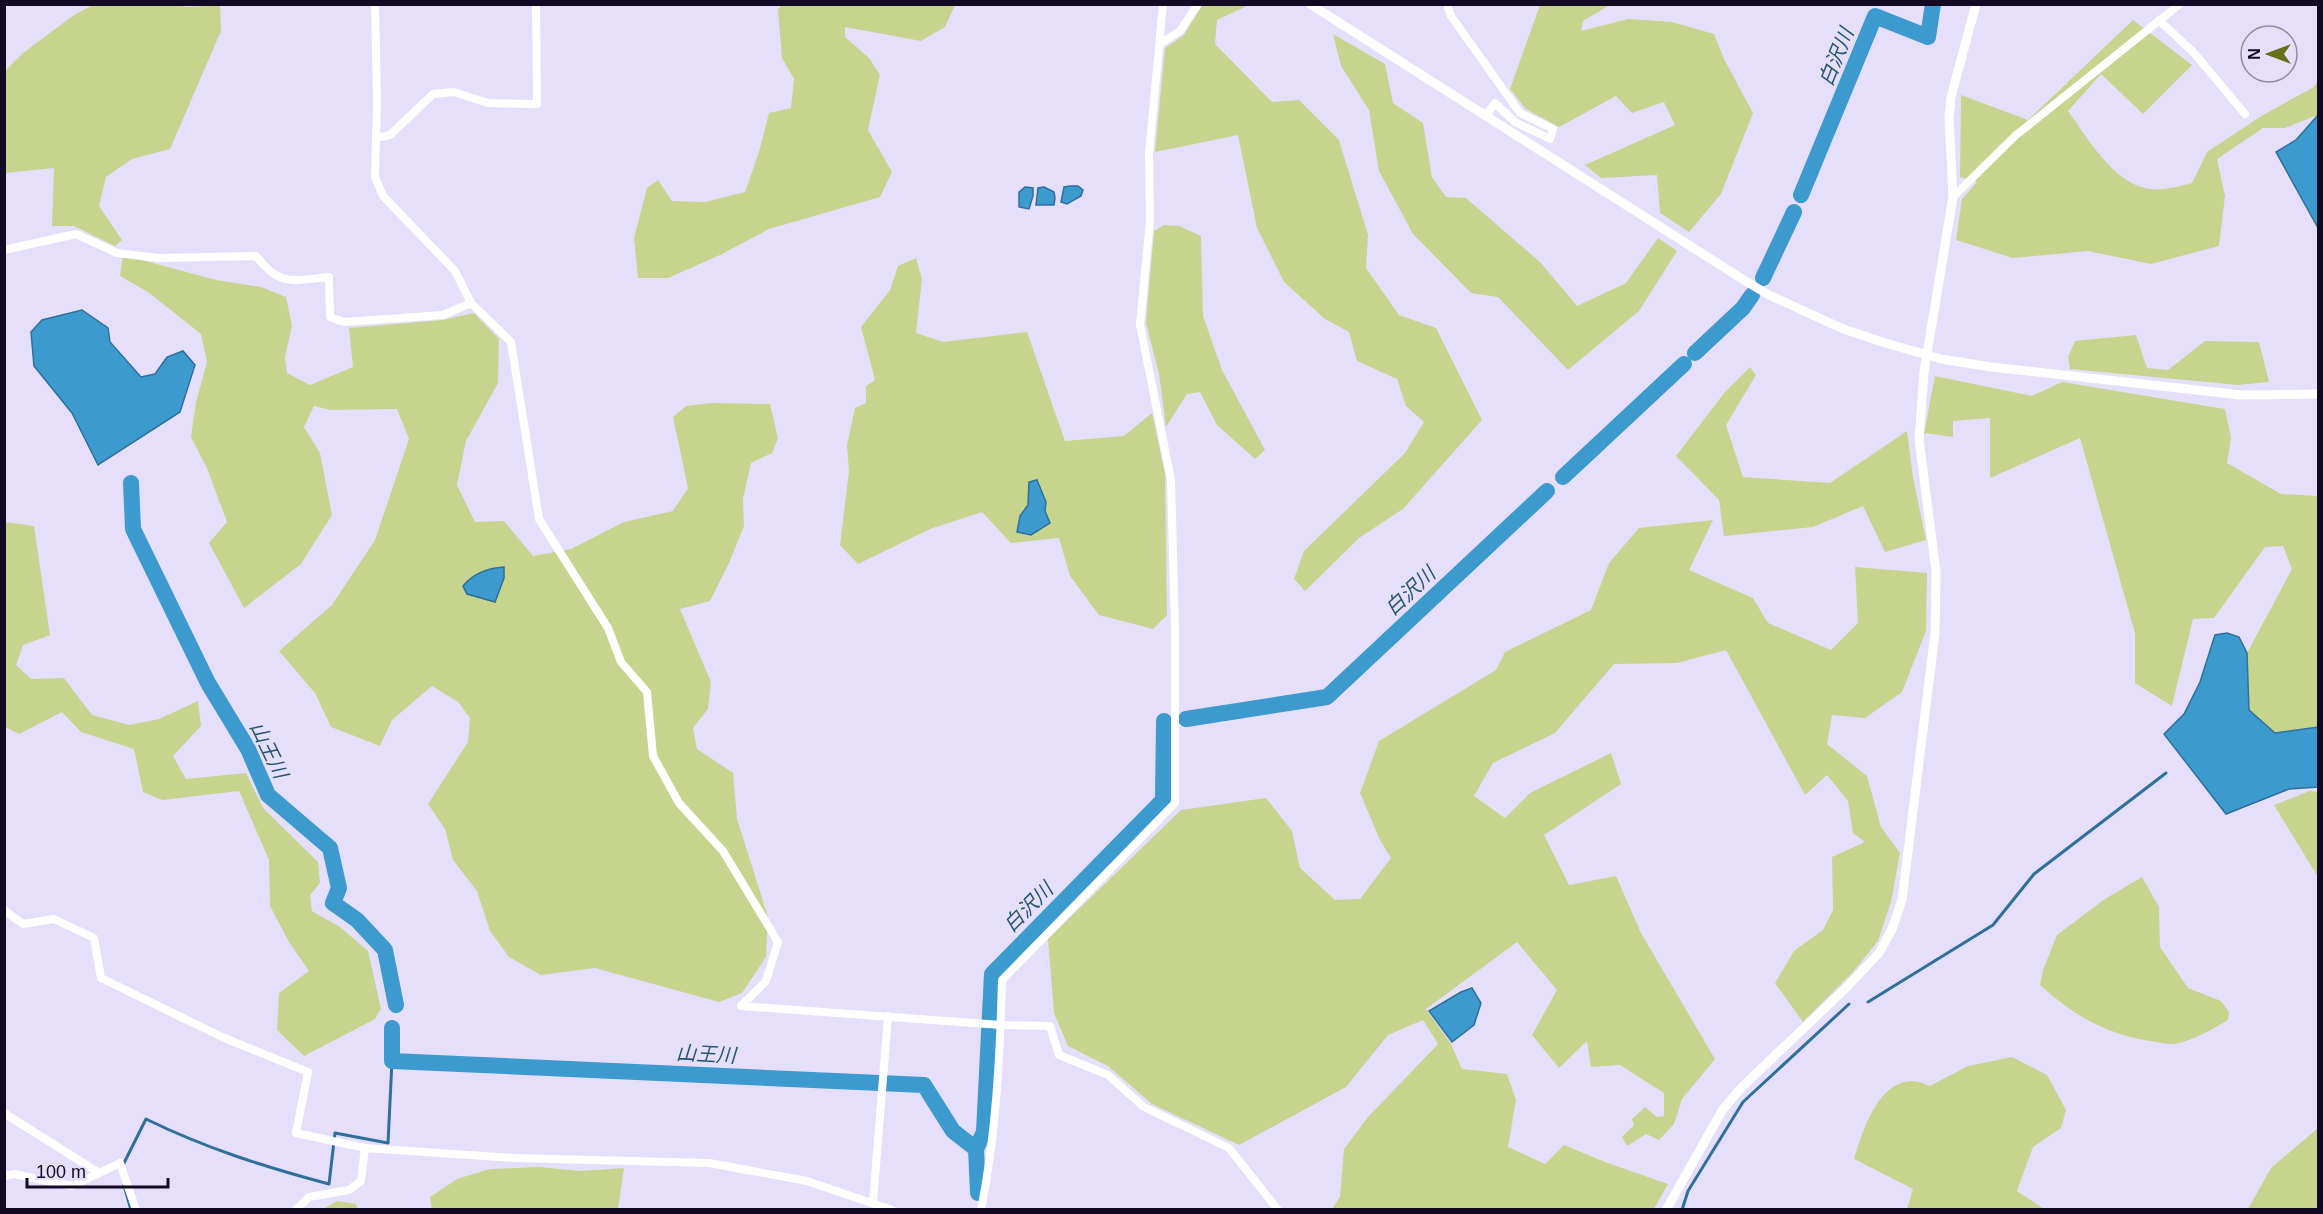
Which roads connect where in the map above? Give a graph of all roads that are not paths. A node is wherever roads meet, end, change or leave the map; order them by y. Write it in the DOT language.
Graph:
graph roads {
  1 [pos="375,4"];
  2 [pos="536,4"];
  3 [pos="1163,4"];
  4 [pos="1198,4"];
  5 [pos="1310,4"];
  6 [pos="1447,4"];
  7 [pos="1976,4"];
  8 [pos="2180,4"];
  9 [pos="2158,20"];
  10 [pos="1160,44"];
  11 [pos="2245,114"];
  12 [pos="1485,116"];
  13 [pos="376,138"];
  14 [pos="1953,197"];
  15 [pos="4,250"];
  16 [pos="471,303"];
  17 [pos="1927,355"];
  18 [pos="2319,394"];
  19 [pos="4,910"];
  20 [pos="888,1016"];
  21 [pos="1001,1025"];
  22 [pos="4,1113"];
  23 [pos="365,1148"];
  24 [pos="99,1173"];
  25 [pos="4,1176"];
  26 [pos="873,1203"];
  27 [pos="136,1209"];
  28 [pos="296,1209"];
  29 [pos="892,1209"];
  30 [pos="981,1209"];
  31 [pos="1278,1209"];
  32 [pos="1666,1209"];
  1 -- 13 [label="street"];
  2 -- 13 [label="street"];
  3 -- 10 [label="street"];
  4 -- 10 [label="street"];
  5 -- 12 [label="street"];
  6 -- 12 [label="street"];
  7 -- 14 [label="street"];
  8 -- 9 [label="street"];
  9 -- 11 [label="street"];
  9 -- 14 [label="street"];
  10 -- 21 [label="street"];
  12 -- 17 [label="street"];
  13 -- 16 [label="street"];
  14 -- 17 [label="street"];
  15 -- 16 [label="street"];
  16 -- 20 [label="street"];
  17 -- 18 [label="street"];
  17 -- 32 [label="street"];
  19 -- 23 [label="street"];
  20 -- 21 [label="street"];
  20 -- 26 [label="street"];
  21 -- 30 [label="street"];
  21 -- 31 [label="street"];
  22 -- 24 [label="street"];
  23 -- 26 [label="street"];
  23 -- 28 [label="street"];
  24 -- 25 [label="street"];
  24 -- 27 [label="street"];
  26 -- 29 [label="street"];
}
